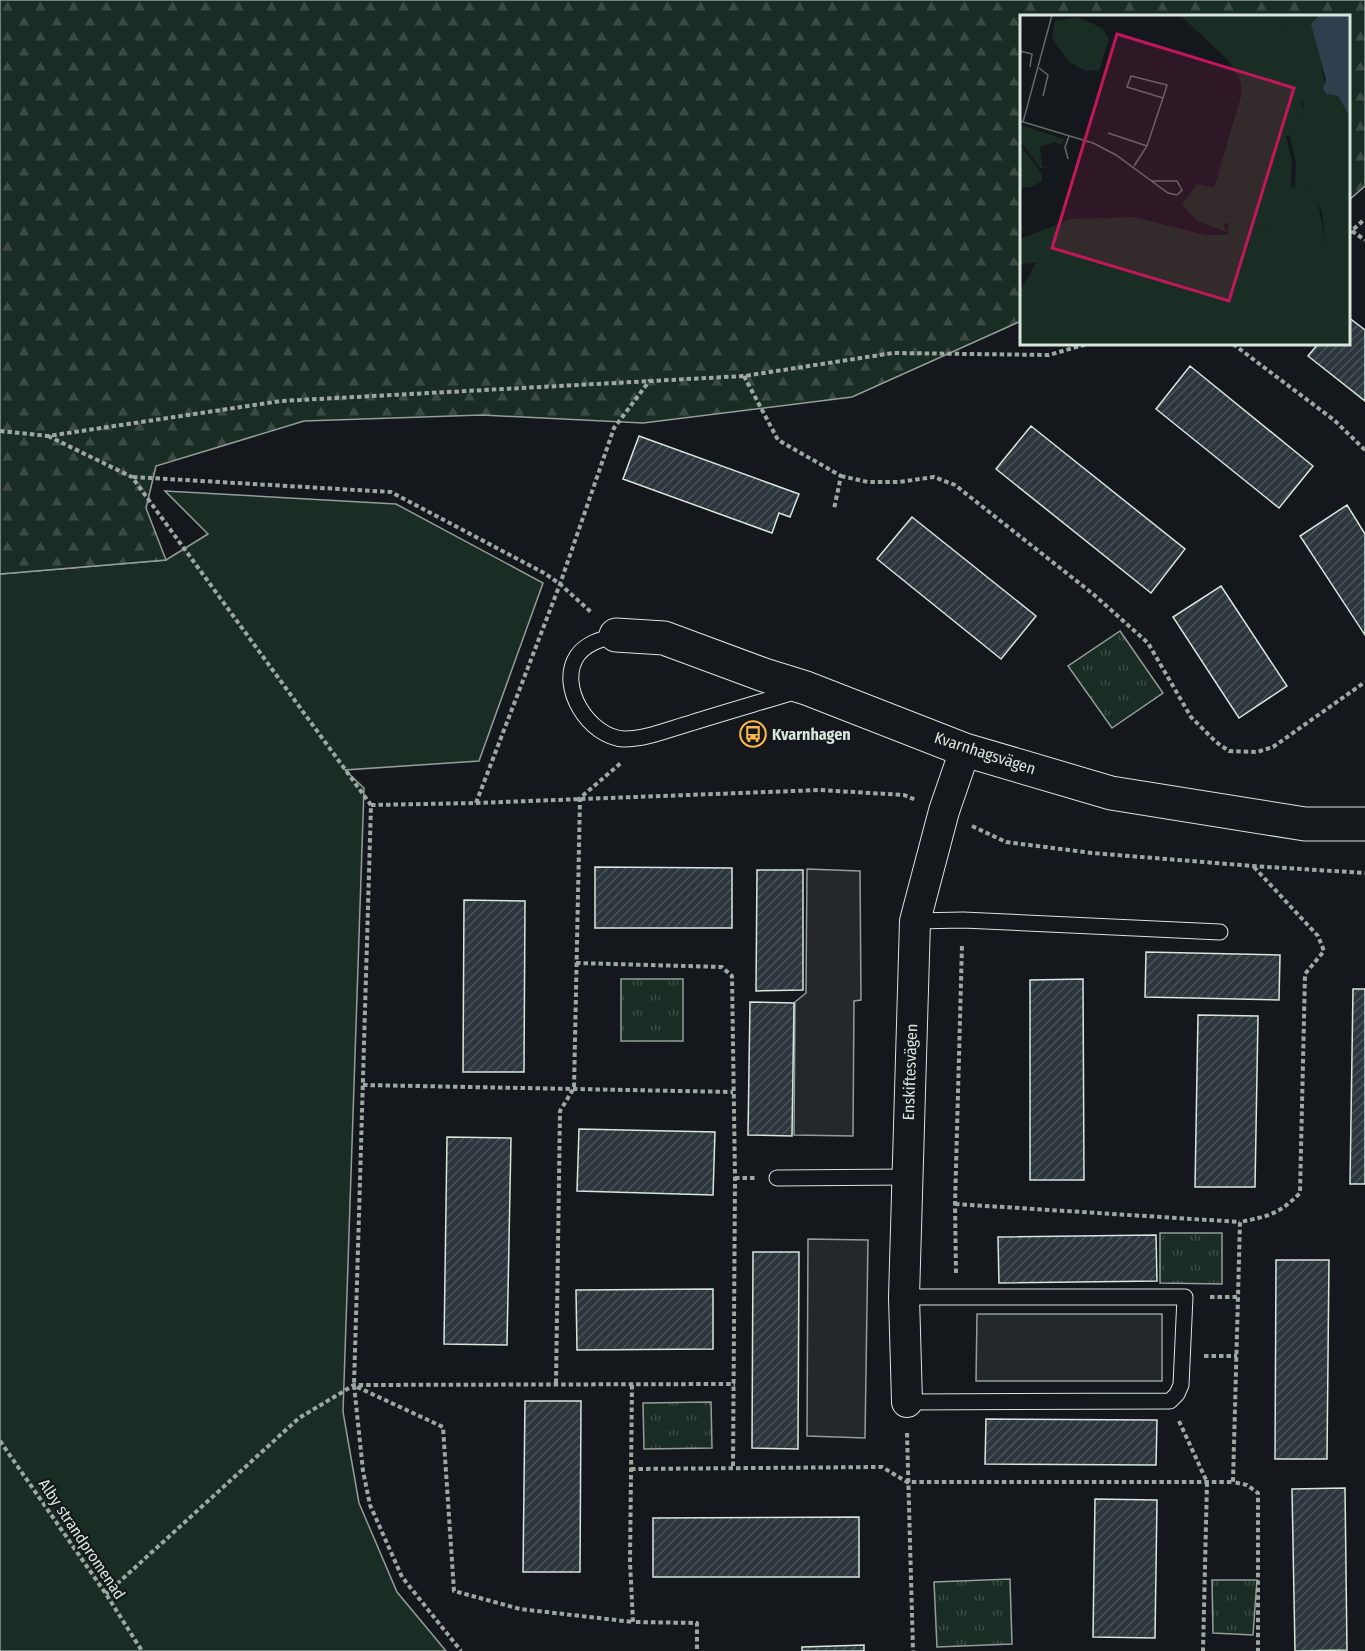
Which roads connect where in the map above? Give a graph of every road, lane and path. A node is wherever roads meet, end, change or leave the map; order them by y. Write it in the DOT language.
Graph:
graph roads {
  1 [pos="1365,219"];
  2 [pos="1350,232"];
  3 [pos="1365,240"];
  4 [pos="1084,345"];
  5 [pos="1234,345"];
  6 [pos="744,376"];
  7 [pos="650,380"];
  8 [pos="0,431"];
  9 [pos="48,436"];
  10 [pos="1365,450"];
  11 [pos="841,476"];
  12 [pos="132,477"];
  13 [pos="834,509"];
  14 [pos="560,584"];
  15 [pos="616,635"];
  16 [pos="1365,682"];
  17 [pos="806,688"];
  18 [pos="654,734"];
  19 [pos="965,750"];
  20 [pos="371,805"];
  21 [pos="1365,824"];
  22 [pos="1253,866"];
  23 [pos="963,920"];
  24 [pos="915,921"];
  25 [pos="1220,932"];
  26 [pos="576,963"];
  27 [pos="363,1085"];
  28 [pos="574,1088"];
  29 [pos="733,1092"];
  30 [pos="906,1177"];
  31 [pos="777,1178"];
  32 [pos="955,1204"];
  33 [pos="1240,1222"];
  34 [pos="904,1297"];
  35 [pos="956,1298"];
  36 [pos="1182,1356"];
  37 [pos="1237,1356"];
  38 [pos="556,1383"];
  39 [pos="735,1384"];
  40 [pos="354,1385"];
  41 [pos="632,1385"];
  42 [pos="1170,1401"];
  43 [pos="907,1402"];
  44 [pos="0,1441"];
  45 [pos="733,1468"];
  46 [pos="631,1469"];
  47 [pos="907,1482"];
  48 [pos="1207,1482"];
  49 [pos="1233,1482"];
  50 [pos="106,1594"];
  51 [pos="633,1623"];
  52 [pos="142,1651"];
  53 [pos="460,1651"];
  54 [pos="697,1651"];
  55 [pos="913,1651"];
  56 [pos="1203,1651"];
  57 [pos="1258,1651"];
  1 -- 2 [label="path"];
  2 -- 3 [label="path"];
  4 -- 6 [label="path"];
  5 -- 10 [label="path"];
  6 -- 7 [label="path"];
  6 -- 11 [label="path"];
  7 -- 9 [label="path"];
  7 -- 14 [label="path"];
  8 -- 9 [label="path"];
  9 -- 12 [label="path"];
  11 -- 13 [label="path"];
  11 -- 16 [label="path"];
  12 -- 14 [label="path"];
  12 -- 20 [label="path"];
  14 -- 15 [label="path"];
  14 -- 20 [label="path"];
  15 -- 17 [label="street, Kvarnhagsvägen"];
  15 -- 18 [label="lane"];
  17 -- 18 [label="lane"];
  17 -- 19 [label="street, Kvarnhagsvägen"];
  18 -- 26 [label="path"];
  19 -- 21 [label="street, Kvarnhagsvägen"];
  19 -- 24 [label="street, Enskiftesvägen"];
  20 -- 27 [label="path"];
  22 -- 33 [label="path"];
  23 -- 24 [label="lane"];
  23 -- 25 [label="lane"];
  23 -- 32 [label="path"];
  24 -- 30 [label="street, Enskiftesvägen"];
  26 -- 28 [label="path"];
  26 -- 29 [label="path"];
  27 -- 28 [label="path"];
  27 -- 40 [label="path"];
  28 -- 29 [label="path"];
  28 -- 38 [label="path"];
  29 -- 39 [label="path"];
  30 -- 31 [label="lane"];
  30 -- 34 [label="street, Enskiftesvägen"];
  32 -- 33 [label="path"];
  32 -- 35 [label="path"];
  33 -- 37 [label="path"];
  34 -- 35 [label="lane"];
  34 -- 43 [label="street, Enskiftesvägen"];
  35 -- 36 [label="lane"];
  36 -- 37 [label="path"];
  36 -- 42 [label="lane"];
  37 -- 49 [label="path"];
  38 -- 40 [label="path"];
  38 -- 41 [label="path"];
  39 -- 41 [label="path"];
  39 -- 45 [label="path"];
  40 -- 50 [label="path"];
  40 -- 51 [label="path"];
  40 -- 53 [label="path"];
  41 -- 46 [label="path"];
  42 -- 43 [label="lane"];
  42 -- 48 [label="path"];
  43 -- 47 [label="path"];
  44 -- 50 [label="path, Alby strandpromenad"];
  45 -- 46 [label="path"];
  45 -- 47 [label="path"];
  46 -- 51 [label="path"];
  47 -- 48 [label="path"];
  47 -- 55 [label="path"];
  48 -- 49 [label="path"];
  48 -- 56 [label="path"];
  49 -- 57 [label="path"];
  50 -- 52 [label="path, Alby strandpromenad"];
  51 -- 54 [label="path"];
}
